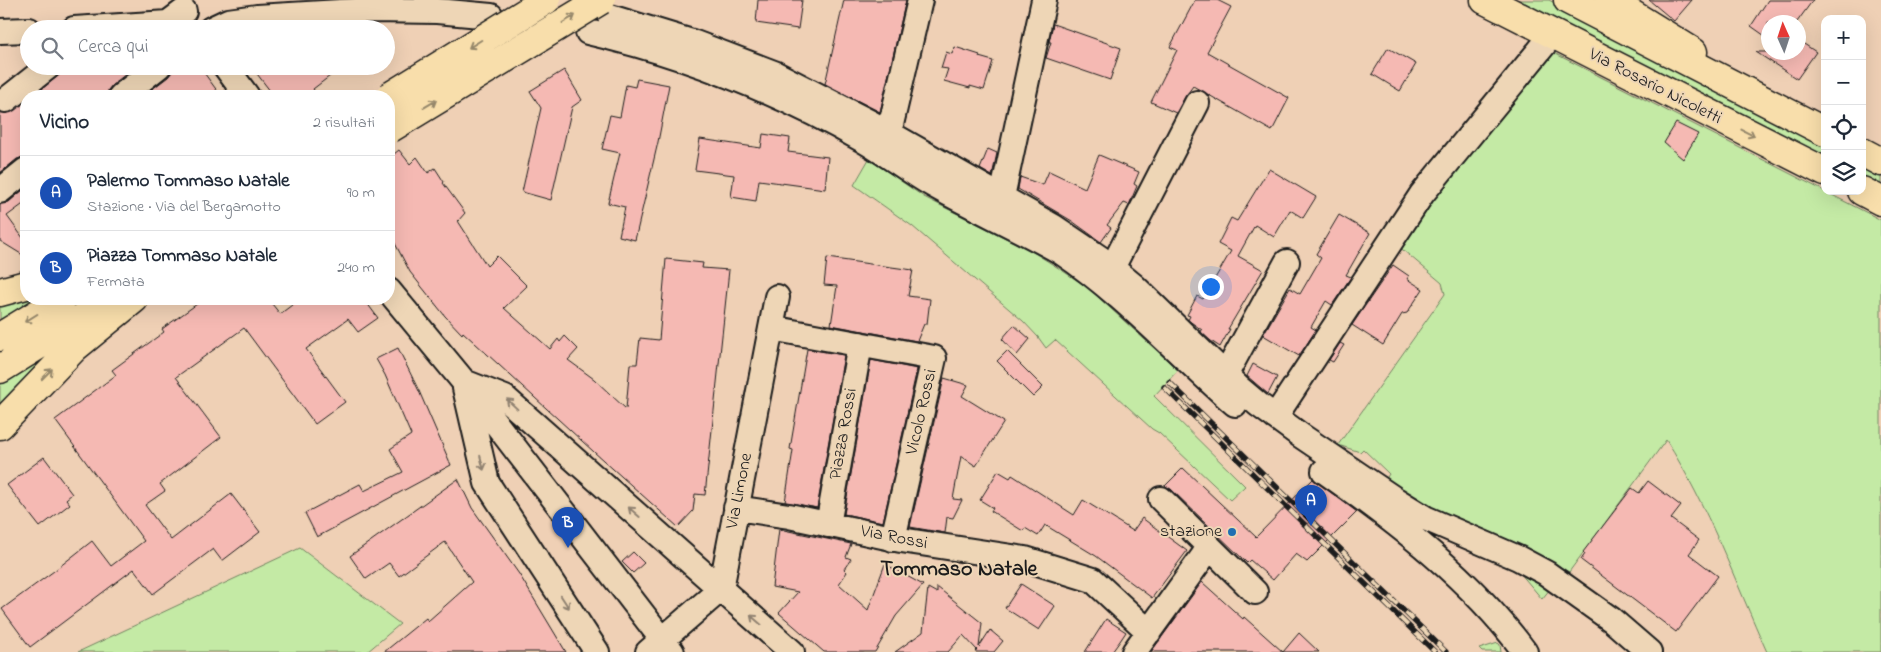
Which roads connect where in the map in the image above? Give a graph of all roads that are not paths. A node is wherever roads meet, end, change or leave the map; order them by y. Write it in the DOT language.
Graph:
graph roads {
  1 [pos="546,0"];
  2 [pos="920,0"];
  3 [pos="1044,0"];
  4 [pos="1568,0"];
  5 [pos="1609,0"];
  6 [pos="1491,3"];
  7 [pos="257,8"];
  8 [pos="606,8"];
  9 [pos="185,13"];
  10 [pos="491,16"];
  11 [pos="173,20"];
  12 [pos="230,20"];
  13 [pos="20,30"];
  14 [pos="0,31"];
  15 [pos="588,32"];
  16 [pos="1552,34"];
  17 [pos="38,75"];
  18 [pos="148,75"];
  19 [pos="232,75"];
  20 [pos="129,90"];
  21 [pos="243,90"];
  22 [pos="395,93"];
  23 [pos="6,100"];
  24 [pos="1197,103"];
  25 [pos="395,126"];
  26 [pos="1821,130"];
  27 [pos="1821,130"];
  28 [pos="890,133"];
  29 [pos="1866,154"];
  30 [pos="1881,162"];
  31 [pos="1821,170"];
  32 [pos="20,175"];
  33 [pos="0,191"];
  34 [pos="1866,193"];
  35 [pos="1002,197"];
  36 [pos="1881,201"];
  37 [pos="1287,262"];
  38 [pos="1112,268"];
  39 [pos="20,287"];
  40 [pos="0,292"];
  41 [pos="777,297"];
  42 [pos="395,298"];
  43 [pos="52,305"];
  44 [pos="103,305"];
  45 [pos="127,305"];
  46 [pos="771,328"];
  47 [pos="0,337"];
  48 [pos="860,344"];
  49 [pos="0,369"];
  50 [pos="1226,374"];
  51 [pos="464,382"];
  52 [pos="7,417"];
  53 [pos="1275,417"];
  54 [pos="1161,499"];
  55 [pos="736,508"];
  56 [pos="828,525"];
  57 [pos="893,539"];
  58 [pos="1209,548"];
  59 [pos="721,589"];
  60 [pos="1255,592"];
  61 [pos="1141,646"];
  62 [pos="778,647"];
  63 [pos="661,648"];
  64 [pos="597,652"];
  65 [pos="1525,652"];
  66 [pos="1649,652"];
  1 -- 22 [label="main road, one-way, bridge"];
  2 -- 28 [label="street"];
  3 -- 35 [label="street"];
  4 -- 26 [label="main road"];
  5 -- 27 [label="main road"];
  6 -- 16 [label="main road, Via Rosario Nicoletti"];
  7 -- 10 [label="street"];
  7 -- 12 [label="street"];
  25 -- 8 [label="main road, one-way, bridge"];
  8 -- 28 [label="street"];
  9 -- 11 [label="street"];
  13 -- 14 [label="street"];
  15 -- 65 [label="street"];
  16 -- 31 [label="main road, Via Rosario Nicoletti, one-way"];
  16 -- 53 [label="street"];
  17 -- 23 [label="street"];
  18 -- 20 [label="street"];
  19 -- 21 [label="street"];
  24 -- 38 [label="street"];
  28 -- 35 [label="street"];
  29 -- 30 [label="main road"];
  32 -- 33 [label="street"];
  34 -- 36 [label="main road"];
  35 -- 38 [label="street"];
  37 -- 50 [label="street"];
  38 -- 50 [label="street"];
  39 -- 40 [label="main road"];
  41 -- 46 [label="street, Via Limone"];
  42 -- 51 [label="street"];
  43 -- 47 [label="main road, one-way"];
  44 -- 49 [label="main road"];
  52 -- 45 [label="main road, one-way"];
  46 -- 48 [label="street"];
  46 -- 55 [label="street, Via Limone"];
  48 -- 56 [label="street, Piazza Rossi"];
  48 -- 57 [label="street, Vicolo Rossi"];
  50 -- 53 [label="street"];
  59 -- 51 [label="street, one-way"];
  51 -- 63 [label="street"];
  51 -- 64 [label="street, one-way"];
  53 -- 66 [label="street"];
  54 -- 58 [label="street"];
  55 -- 56 [label="street, Via Rossi"];
  55 -- 59 [label="street, Via Limone"];
  56 -- 57 [label="street, Via Rossi"];
  57 -- 61 [label="street, Via Rossi"];
  58 -- 60 [label="street"];
  58 -- 61 [label="street"];
  62 -- 59 [label="street, one-way"];
  59 -- 63 [label="street"];
}
